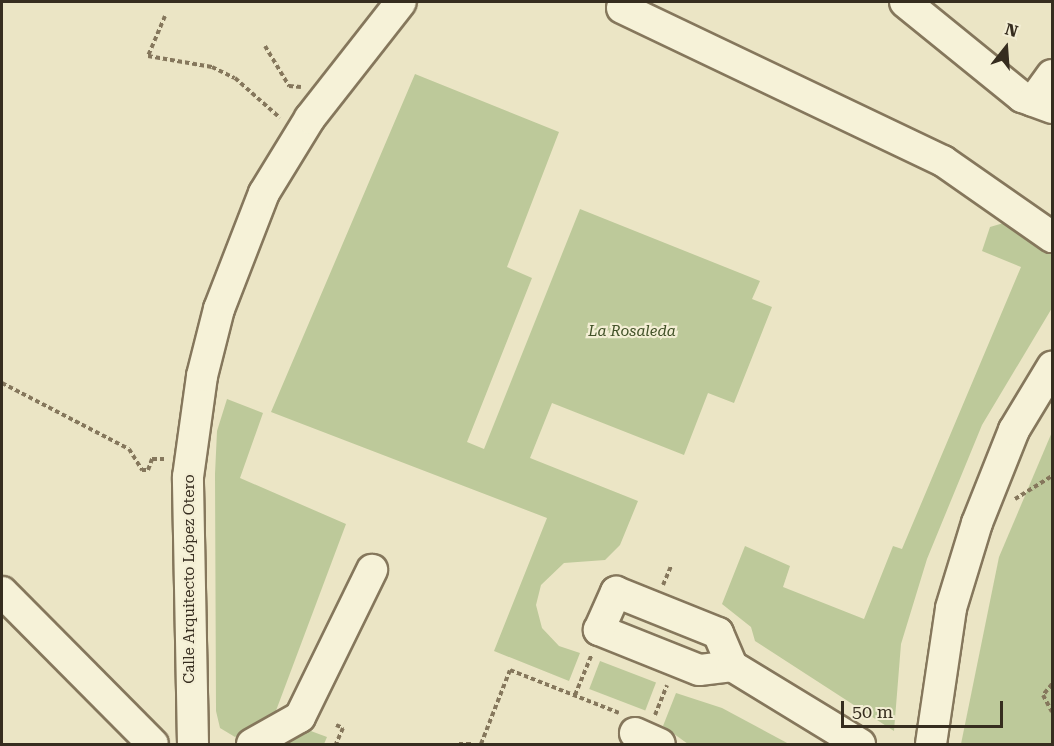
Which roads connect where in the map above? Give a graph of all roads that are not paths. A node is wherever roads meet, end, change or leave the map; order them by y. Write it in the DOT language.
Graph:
graph roads {
  1 [pos="401,2"];
  2 [pos="905,2"];
  3 [pos="622,8"];
  4 [pos="1053,75"];
  5 [pos="1043,104"];
  6 [pos="1053,237"];
  7 [pos="1053,367"];
  8 [pos="372,570"];
  9 [pos="3,596"];
  10 [pos="732,666"];
  11 [pos="192,735"];
  12 [pos="152,744"];
  13 [pos="252,744"];
  14 [pos="860,744"];
  15 [pos="931,744"];
  1 -- 11 [label="street, Calle Arquitecto López Otero"];
  2 -- 5 [label="street"];
  3 -- 6 [label="street"];
  4 -- 5 [label="street"];
  7 -- 15 [label="street"];
  8 -- 13 [label="street"];
  9 -- 12 [label="street"];
  10 -- 14 [label="street"];
  11 -- 12 [label="street"];
}
